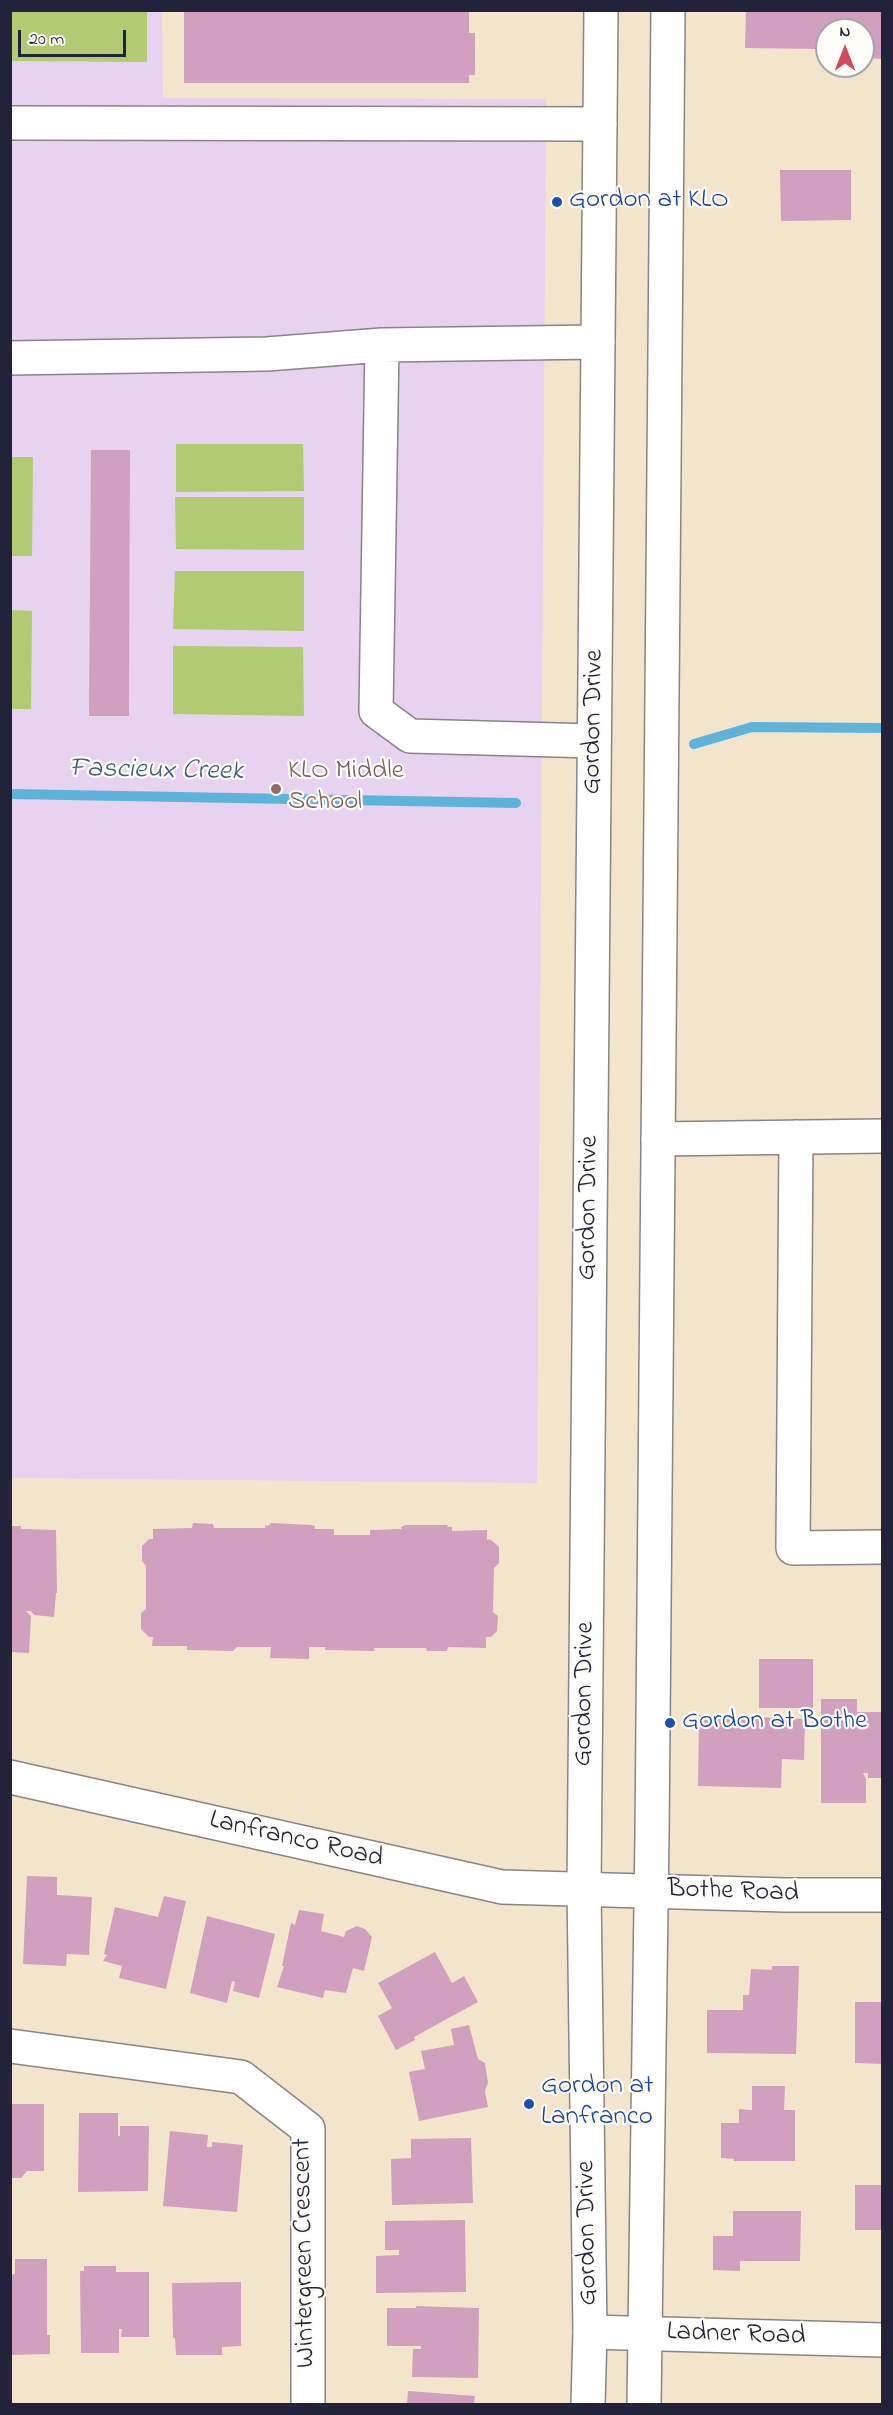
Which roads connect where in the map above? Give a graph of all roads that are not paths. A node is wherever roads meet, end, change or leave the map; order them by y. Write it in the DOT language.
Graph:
graph roads {
  1 [pos="601,10"];
  2 [pos="668,10"];
  3 [pos="10,123"];
  4 [pos="600,124"];
  5 [pos="598,342"];
  6 [pos="382,345"];
  7 [pos="10,358"];
  8 [pos="594,741"];
  9 [pos="882,1136"];
  10 [pos="796,1137"];
  11 [pos="658,1138"];
  12 [pos="882,1546"];
  13 [pos="10,1778"];
  14 [pos="584,1888"];
  15 [pos="651,1890"];
  16 [pos="882,1895"];
  17 [pos="10,2046"];
  18 [pos="590,2332"];
  19 [pos="645,2333"];
  20 [pos="882,2340"];
  21 [pos="308,2404"];
  22 [pos="588,2404"];
  23 [pos="644,2404"];
  1 -- 4 [label="main road, Gordon Drive"];
  2 -- 11 [label="main road, Gordon Drive"];
  3 -- 4 [label="main road"];
  4 -- 5 [label="main road, Gordon Drive"];
  5 -- 6 [label="main road"];
  5 -- 8 [label="main road, Gordon Drive"];
  6 -- 7 [label="main road"];
  6 -- 8 [label="main road"];
  8 -- 14 [label="main road, Gordon Drive"];
  9 -- 10 [label="main road"];
  10 -- 11 [label="main road"];
  10 -- 12 [label="main road"];
  11 -- 15 [label="main road, Gordon Drive"];
  13 -- 14 [label="main road, Lanfranco Road"];
  14 -- 15 [label="main road, Bothe Road"];
  14 -- 18 [label="main road, Gordon Drive"];
  15 -- 16 [label="main road, Bothe Road"];
  15 -- 19 [label="main road, Gordon Drive"];
  17 -- 21 [label="main road, Wintergreen Crescent"];
  18 -- 19 [label="main road, Ladner Road"];
  18 -- 22 [label="main road, Gordon Drive"];
  19 -- 20 [label="main road, Ladner Road"];
  19 -- 23 [label="main road, Gordon Drive"];
}
